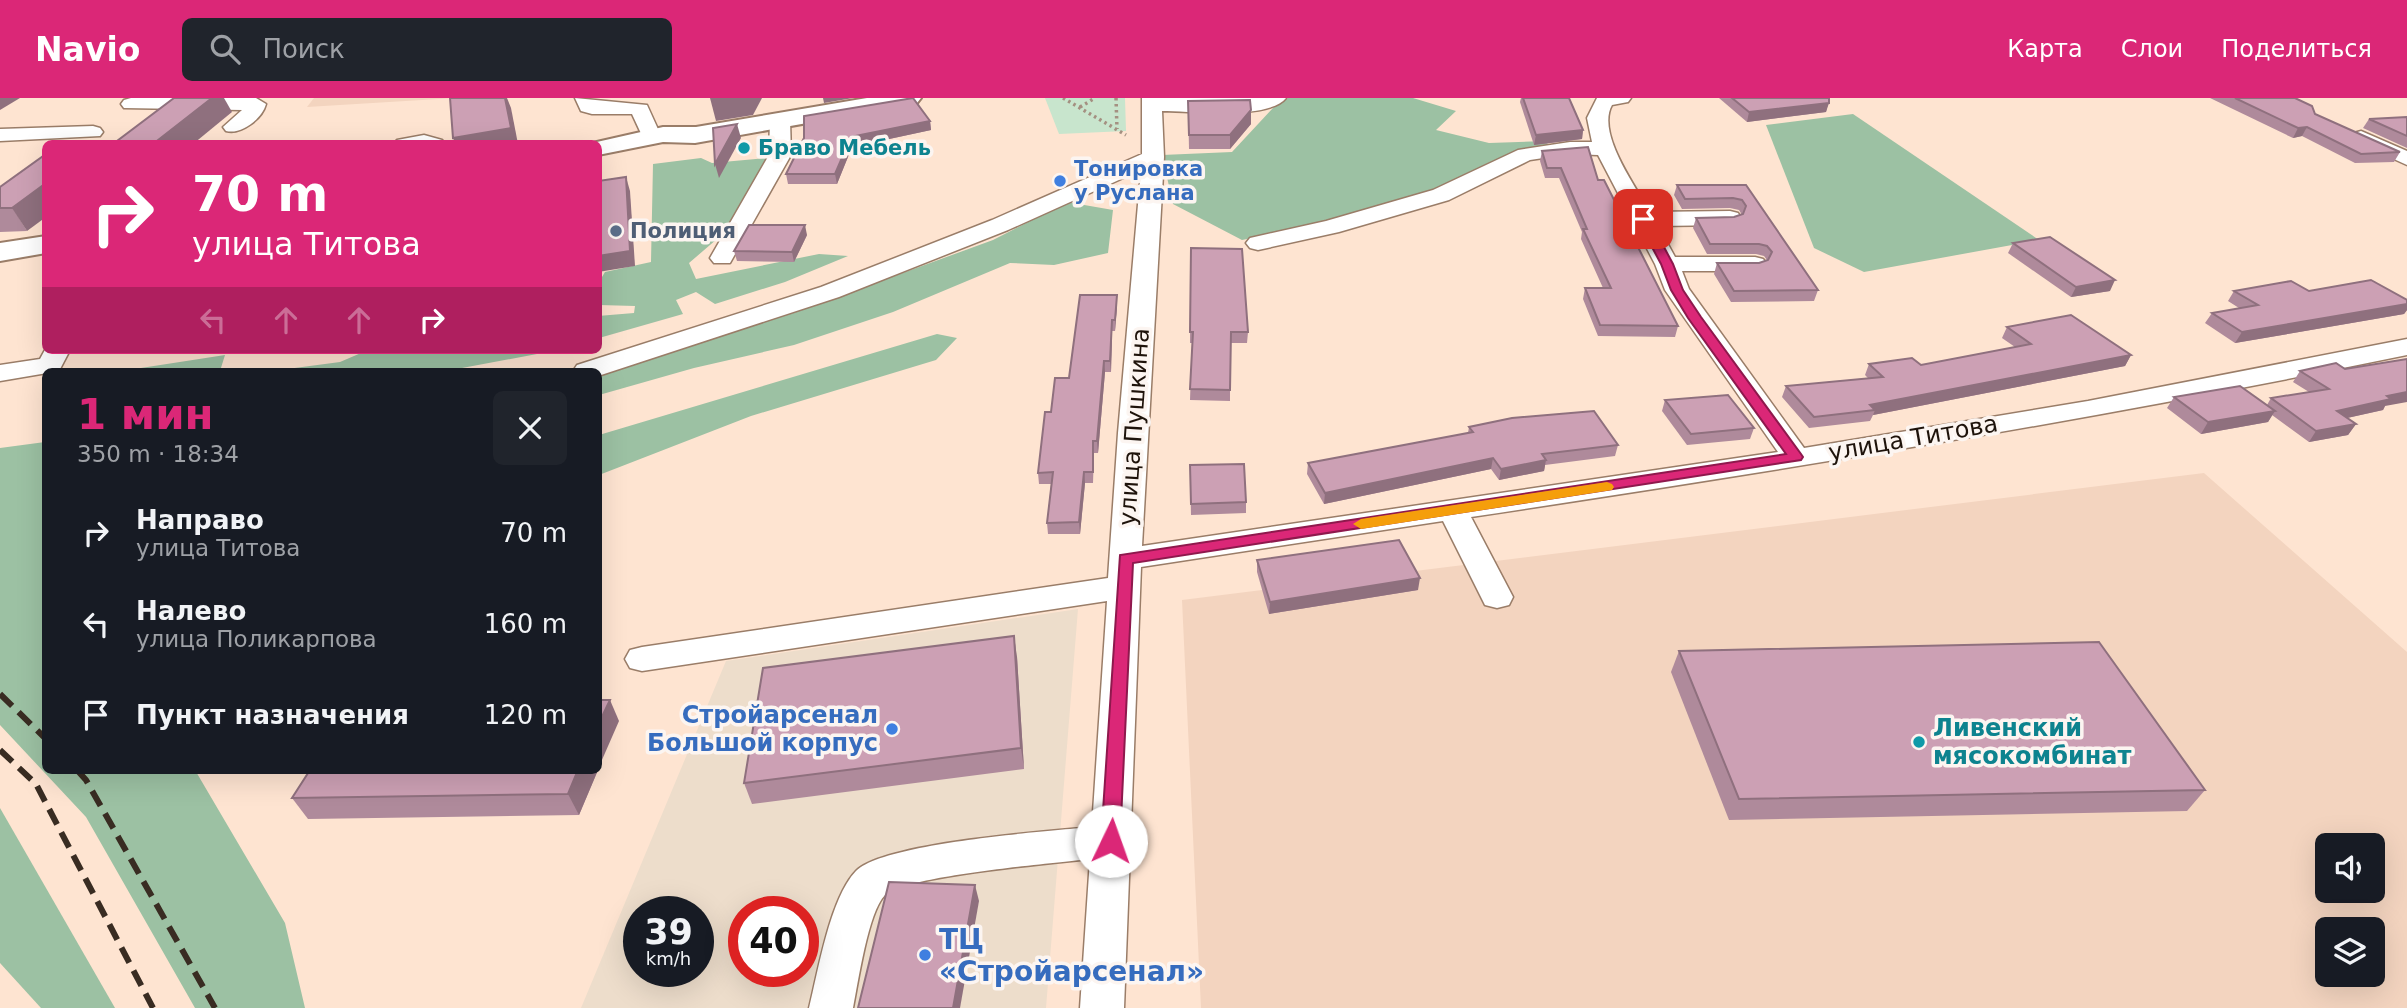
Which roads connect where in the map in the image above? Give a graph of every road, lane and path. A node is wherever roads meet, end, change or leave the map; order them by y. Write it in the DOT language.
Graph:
graph roads {
  1 [pos="585,98"];
  2 [pos="909,98"];
  3 [pos="1063,98"];
  4 [pos="1095,98"];
  5 [pos="1116,98"];
  6 [pos="1276,98"];
  7 [pos="1610,99"];
  8 [pos="227,100"];
  9 [pos="135,101"];
  10 [pos="1152,102"];
  11 [pos="1080,107"];
  12 [pos="785,109"];
  13 [pos="233,127"];
  14 [pos="2340,127"];
  15 [pos="1117,130"];
  16 [pos="0,135"];
  17 [pos="695,135"];
  18 [pos="85,138"];
  19 [pos="652,138"];
  20 [pos="602,146"];
  21 [pos="1605,149"];
  22 [pos="2407,159"];
  23 [pos="602,162"];
  24 [pos="1141,162"];
  25 [pos="1730,218"];
  26 [pos="1643,219"];
  27 [pos="1258,243"];
  28 [pos="42,245"];
  29 [pos="0,253"];
  30 [pos="722,258"];
  31 [pos="42,261"];
  32 [pos="1667,264"];
  33 [pos="1755,264"];
  34 [pos="0,268"];
  35 [pos="2407,347"];
  36 [pos="55,354"];
  37 [pos="595,368"];
  38 [pos="0,373"];
  39 [pos="1796,457"];
  40 [pos="1452,510"];
  41 [pos="1125,573"];
  42 [pos="1497,597"];
  43 [pos="642,659"];
  44 [pos="1111,841"];
  45 [pos="831,1008"];
  46 [pos="1102,1008"];
  1 -- 19 [label="street"];
  2 -- 12 [label="main road"];
  3 -- 11 [label="path"];
  4 -- 11 [label="path"];
  5 -- 15 [label="path"];
  6 -- 10 [label="street"];
  7 -- 21 [label="street"];
  8 -- 9 [label="street"];
  8 -- 13 [label="street"];
  9 -- 18 [label="street"];
  10 -- 24 [label="street, улица Пушкина"];
  11 -- 15 [label="path"];
  12 -- 17 [label="main road"];
  12 -- 30 [label="street"];
  14 -- 22 [label="street"];
  15 -- 24 [label="path"];
  16 -- 18 [label="street"];
  17 -- 19 [label="main road"];
  17 -- 23 [label="main road"];
  19 -- 20 [label="main road"];
  21 -- 26 [label="street"];
  21 -- 27 [label="street"];
  24 -- 37 [label="street"];
  24 -- 41 [label="street, улица Пушкина"];
  25 -- 26 [label="street"];
  26 -- 32 [label="street"];
  28 -- 29 [label="main road"];
  31 -- 34 [label="main road"];
  32 -- 33 [label="street"];
  32 -- 39 [label="street"];
  35 -- 39 [label="street, улица Титова"];
  36 -- 38 [label="street"];
  39 -- 40 [label="street, улица Титова"];
  40 -- 41 [label="street, улица Титова"];
  40 -- 42 [label="street"];
  41 -- 43 [label="street, улица Титова"];
  41 -- 44 [label="street, улица Пушкина"];
  44 -- 45 [label="street"];
  44 -- 46 [label="street, улица Пушкина"];
}
